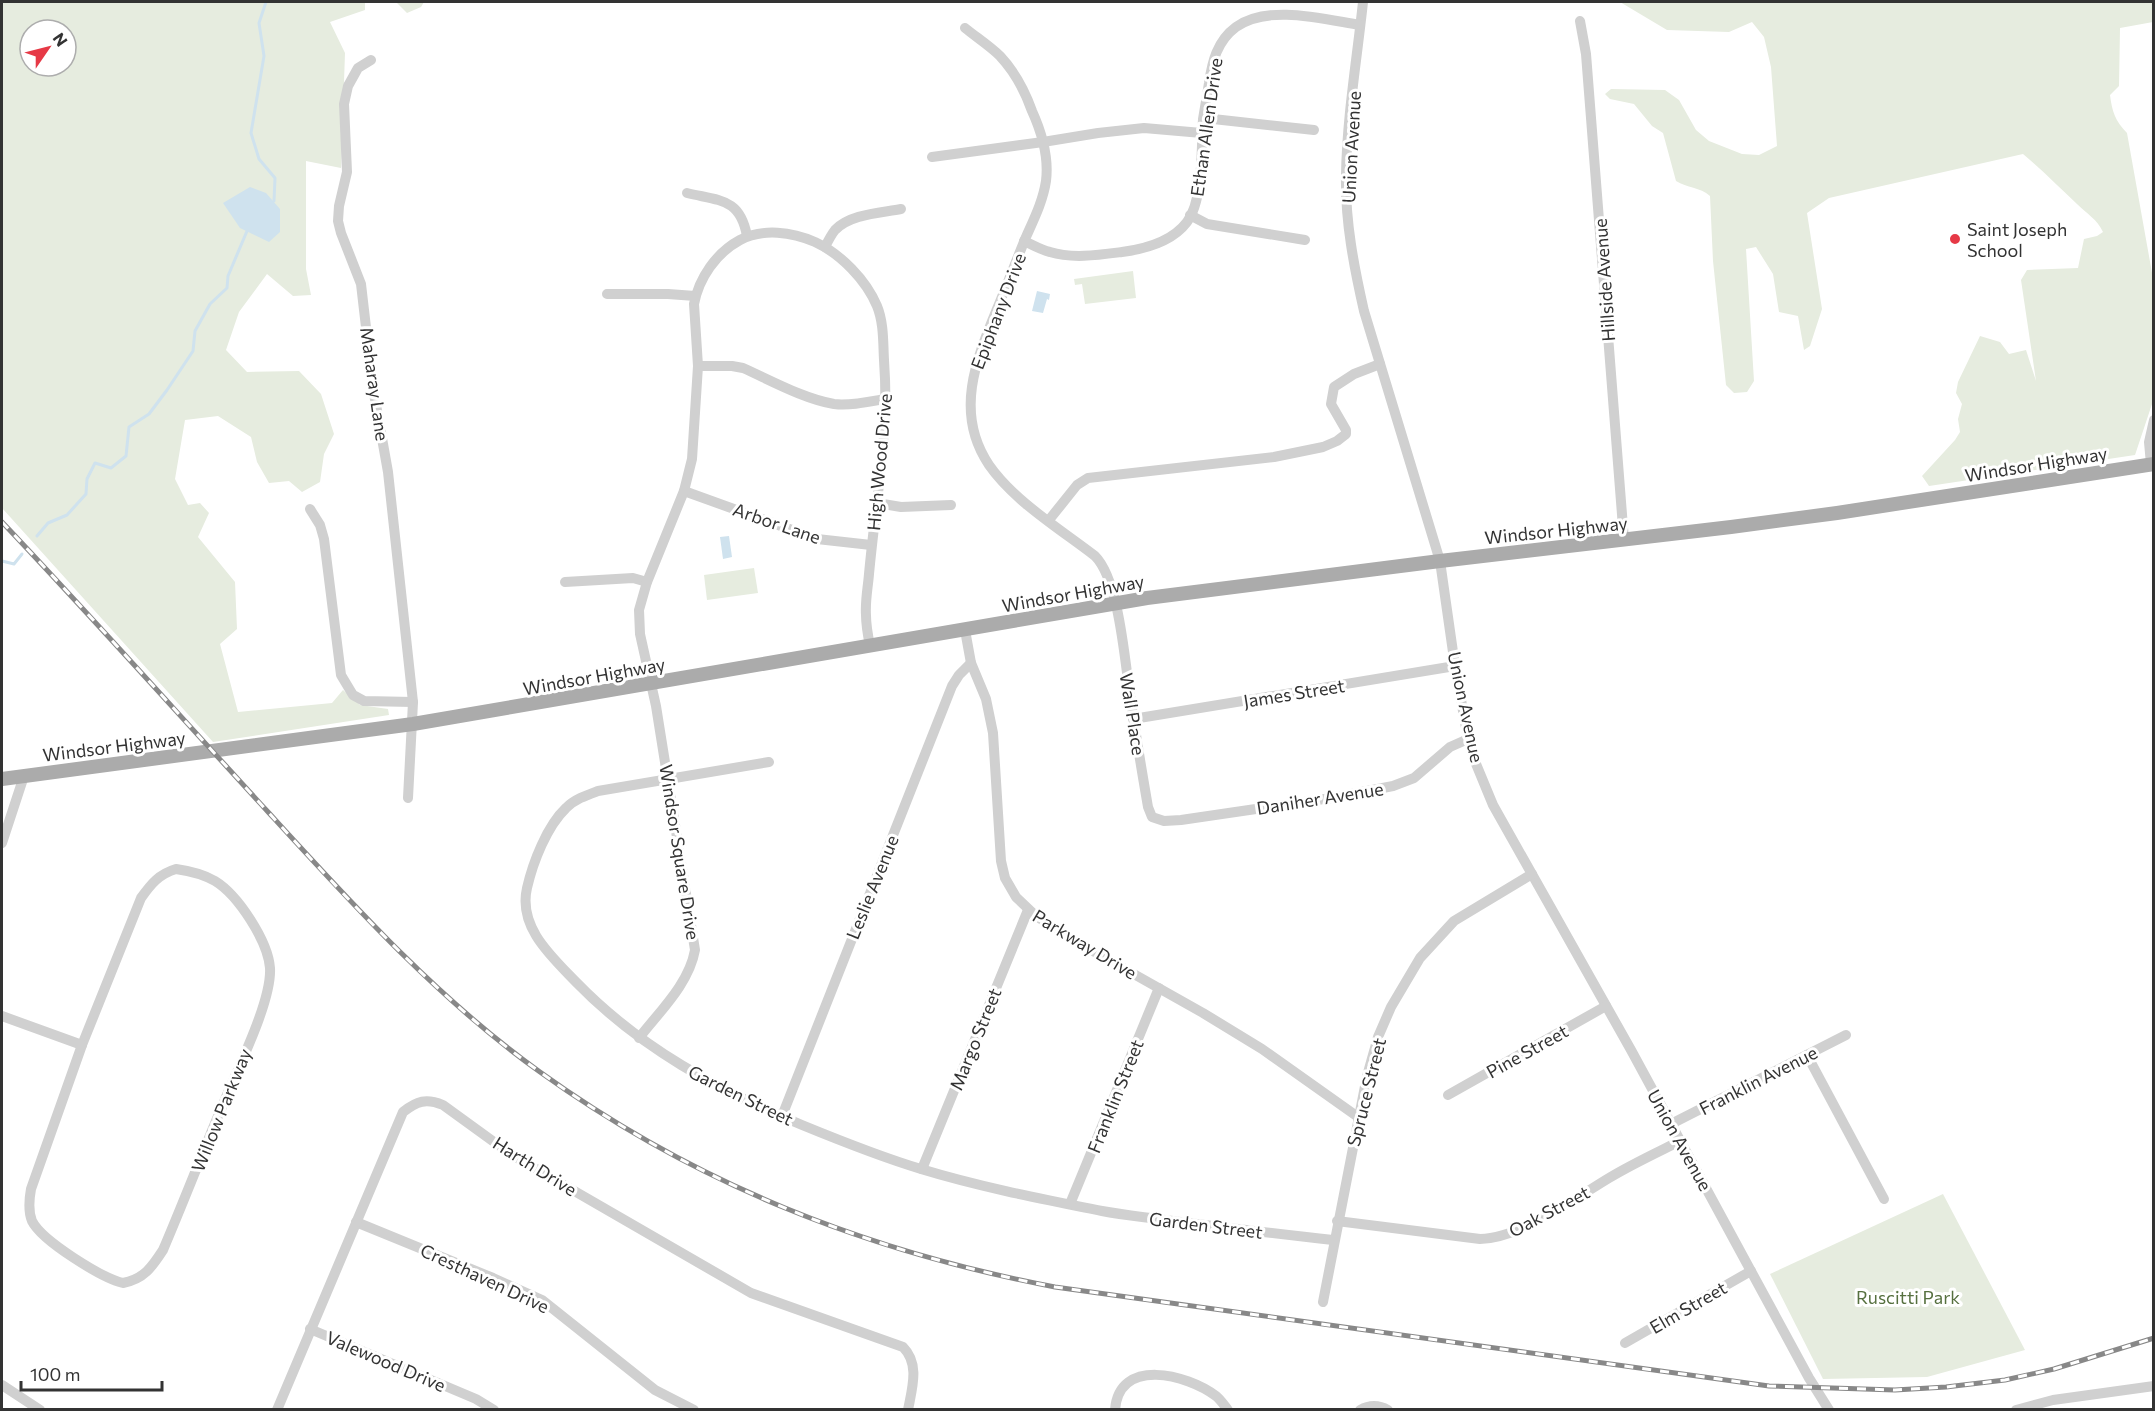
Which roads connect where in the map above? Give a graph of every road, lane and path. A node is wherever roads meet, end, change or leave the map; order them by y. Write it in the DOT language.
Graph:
graph roads {
  1 [pos="1363,2"];
  2 [pos="1580,21"];
  3 [pos="1360,25"];
  4 [pos="965,28"];
  5 [pos="371,60"];
  6 [pos="1204,118"];
  7 [pos="1314,130"];
  8 [pos="1202,133"];
  9 [pos="1043,142"];
  10 [pos="932,157"];
  11 [pos="687,193"];
  12 [pos="901,209"];
  13 [pos="1190,215"];
  14 [pos="747,236"];
  15 [pos="1305,240"];
  16 [pos="1024,241"];
  17 [pos="825,247"];
  18 [pos="607,294"];
  19 [pos="695,296"];
  20 [pos="1380,364"];
  21 [pos="698,366"];
  22 [pos="885,399"];
  23 [pos="2154,420"];
  24 [pos="2152,464"];
  25 [pos="684,491"];
  26 [pos="877,503"];
  27 [pos="951,505"];
  28 [pos="310,509"];
  29 [pos="1049,520"];
  30 [pos="1624,540"];
  31 [pos="872,545"];
  32 [pos="1440,561"];
  33 [pos="565,582"];
  34 [pos="647,582"];
  35 [pos="1116,604"];
  36 [pos="965,630"];
  37 [pos="870,646"];
  38 [pos="971,663"];
  39 [pos="1455,666"];
  40 [pos="651,684"];
  41 [pos="413,702"];
  42 [pos="1133,719"];
  43 [pos="413,724"];
  44 [pos="1468,738"];
  45 [pos="769,762"];
  46 [pos="24,776"];
  47 [pos="2,778"];
  48 [pos="668,779"];
  49 [pos="408,798"];
  50 [pos="1157,820"];
  51 [pos="2,843"];
  52 [pos="1532,874"];
  53 [pos="1028,910"];
  54 [pos="1159,988"];
  55 [pos="1606,1006"];
  56 [pos="2,1016"];
  57 [pos="1846,1035"];
  58 [pos="639,1038"];
  59 [pos="82,1046"];
  60 [pos="1807,1055"];
  61 [pos="1448,1095"];
  62 [pos="782,1116"];
  63 [pos="1358,1117"];
  64 [pos="1671,1124"];
  65 [pos="1680,1141"];
  66 [pos="922,1169"];
  67 [pos="1884,1199"];
  68 [pos="1070,1204"];
  69 [pos="1337,1221"];
  70 [pos="356,1222"];
  71 [pos="1334,1240"];
  72 [pos="1751,1271"];
  73 [pos="1323,1302"];
  74 [pos="310,1329"];
  75 [pos="1625,1343"];
  76 [pos="2,1385"];
  77 [pos="2154,1386"];
  78 [pos="40,1410"];
  79 [pos="277,1410"];
  80 [pos="494,1410"];
  81 [pos="694,1410"];
  82 [pos="908,1410"];
  83 [pos="1115,1410"];
  84 [pos="1228,1410"];
  85 [pos="1360,1410"];
  86 [pos="1388,1410"];
  87 [pos="1829,1410"];
  88 [pos="2016,1410"];
  1 -- 3 [label="street, Union Avenue"];
  2 -- 30 [label="street, Hillside Avenue"];
  3 -- 6 [label="street, Ethan Allen Drive"];
  3 -- 20 [label="street, Union Avenue"];
  4 -- 9 [label="street, Epiphany Drive"];
  5 -- 41 [label="street, Maharay Lane"];
  6 -- 7 [label="street"];
  6 -- 8 [label="street, Ethan Allen Drive"];
  8 -- 9 [label="street"];
  8 -- 13 [label="street, Ethan Allen Drive"];
  9 -- 10 [label="street"];
  9 -- 16 [label="street, Epiphany Drive"];
  11 -- 14 [label="street"];
  12 -- 17 [label="street"];
  13 -- 15 [label="street"];
  13 -- 16 [label="street, Ethan Allen Drive"];
  14 -- 17 [label="street, High Wood Drive"];
  14 -- 19 [label="street, High Wood Drive"];
  16 -- 29 [label="street, Epiphany Drive"];
  17 -- 22 [label="street, High Wood Drive"];
  18 -- 19 [label="street"];
  19 -- 21 [label="street, High Wood Drive"];
  20 -- 29 [label="street"];
  20 -- 32 [label="street, Union Avenue"];
  21 -- 22 [label="street"];
  21 -- 25 [label="street, High Wood Drive"];
  22 -- 26 [label="street, High Wood Drive"];
  23 -- 24 [label="street"];
  24 -- 30 [label="main road, Windsor Highway"];
  25 -- 31 [label="street, Arbor Lane"];
  25 -- 34 [label="street, High Wood Drive"];
  26 -- 27 [label="street"];
  26 -- 31 [label="street, High Wood Drive"];
  28 -- 41 [label="street"];
  29 -- 35 [label="street, Epiphany Drive"];
  30 -- 32 [label="main road, Windsor Highway"];
  31 -- 37 [label="street, High Wood Drive"];
  32 -- 35 [label="main road, Windsor Highway"];
  32 -- 39 [label="street, Union Avenue"];
  33 -- 34 [label="street"];
  34 -- 40 [label="street, High Wood Drive"];
  35 -- 36 [label="main road, Windsor Highway"];
  35 -- 42 [label="street, Wall Place"];
  36 -- 37 [label="main road, Windsor Highway"];
  36 -- 38 [label="street, Parkway Drive"];
  37 -- 40 [label="main road, Windsor Highway"];
  38 -- 53 [label="street, Parkway Drive"];
  38 -- 62 [label="street, Leslie Avenue"];
  39 -- 42 [label="street, James Street"];
  39 -- 44 [label="street, Union Avenue"];
  40 -- 43 [label="main road, Windsor Highway"];
  40 -- 48 [label="street, Windsor Square Drive"];
  41 -- 43 [label="street, Maharay Lane"];
  42 -- 50 [label="street, Wall Place"];
  43 -- 46 [label="main road, Windsor Highway"];
  43 -- 49 [label="street, Maharay Lane"];
  44 -- 50 [label="street, Daniher Avenue"];
  44 -- 52 [label="street, Union Avenue"];
  45 -- 48 [label="street, Garden Street"];
  46 -- 47 [label="main road, Windsor Highway"];
  46 -- 51 [label="street"];
  48 -- 58 [label="street, Windsor Square Drive"];
  48 -- 58 [label="street, Garden Street"];
  52 -- 55 [label="street, Union Avenue"];
  52 -- 63 [label="street, Spruce Street"];
  53 -- 54 [label="street, Parkway Drive"];
  53 -- 66 [label="street, Margo Street"];
  54 -- 63 [label="street, Parkway Drive"];
  54 -- 68 [label="street, Franklin Street"];
  55 -- 61 [label="street, Pine Street"];
  55 -- 64 [label="street, Union Avenue"];
  56 -- 59 [label="street"];
  57 -- 60 [label="street, Franklin Avenue"];
  58 -- 62 [label="street, Garden Street"];
  59 -- 59 [label="street, Willow Parkway"];
  60 -- 64 [label="street, Franklin Avenue"];
  60 -- 67 [label="street"];
  62 -- 66 [label="street, Garden Street"];
  63 -- 69 [label="street, Spruce Street"];
  64 -- 65 [label="street, Union Avenue"];
  65 -- 69 [label="street, Oak Street"];
  65 -- 72 [label="street, Union Avenue"];
  66 -- 68 [label="street, Garden Street"];
  68 -- 71 [label="street, Garden Street"];
  69 -- 71 [label="street, Spruce Street"];
  70 -- 74 [label="street, Harth Drive"];
  70 -- 81 [label="street, Cresthaven Drive"];
  70 -- 82 [label="street, Harth Drive"];
  71 -- 73 [label="street, Spruce Street"];
  72 -- 75 [label="street, Elm Street"];
  72 -- 87 [label="street, Union Avenue"];
  74 -- 79 [label="street, Harth Drive"];
  74 -- 80 [label="street, Valewood Drive"];
  76 -- 78 [label="street"];
  77 -- 88 [label="street"];
  83 -- 84 [label="street"];
  85 -- 86 [label="street"];
}
